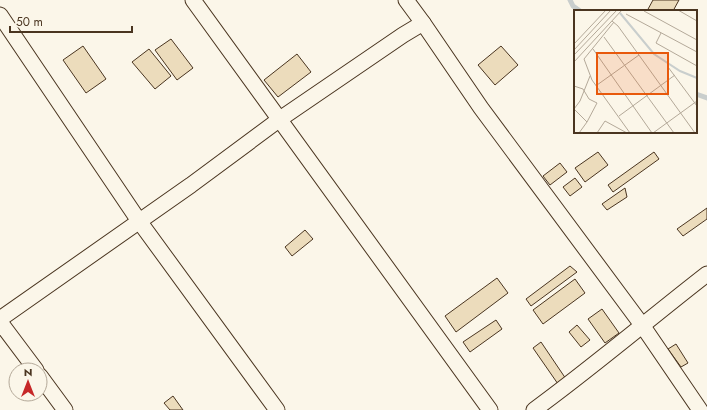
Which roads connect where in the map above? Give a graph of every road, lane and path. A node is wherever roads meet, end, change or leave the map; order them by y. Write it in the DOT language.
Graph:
graph roads {
  1 [pos="193,0"];
  2 [pos="406,0"];
  3 [pos="0,15"];
  4 [pos="423,23"];
  5 [pos="280,119"];
  6 [pos="139,221"];
  7 [pos="707,274"];
  8 [pos="0,319"];
  9 [pos="0,322"];
  10 [pos="642,325"];
  11 [pos="30,362"];
  12 [pos="48,387"];
  13 [pos="65,410"];
  14 [pos="277,410"];
  15 [pos="490,410"];
  16 [pos="534,410"];
  17 [pos="700,410"];
  1 -- 5 [label="street"];
  2 -- 4 [label="street"];
  3 -- 6 [label="street"];
  4 -- 5 [label="street"];
  4 -- 10 [label="street"];
  5 -- 6 [label="street"];
  5 -- 15 [label="street"];
  6 -- 8 [label="street"];
  6 -- 14 [label="street"];
  7 -- 10 [label="street"];
  9 -- 11 [label="street"];
  10 -- 16 [label="street"];
  10 -- 17 [label="street"];
  12 -- 13 [label="street"];
}
